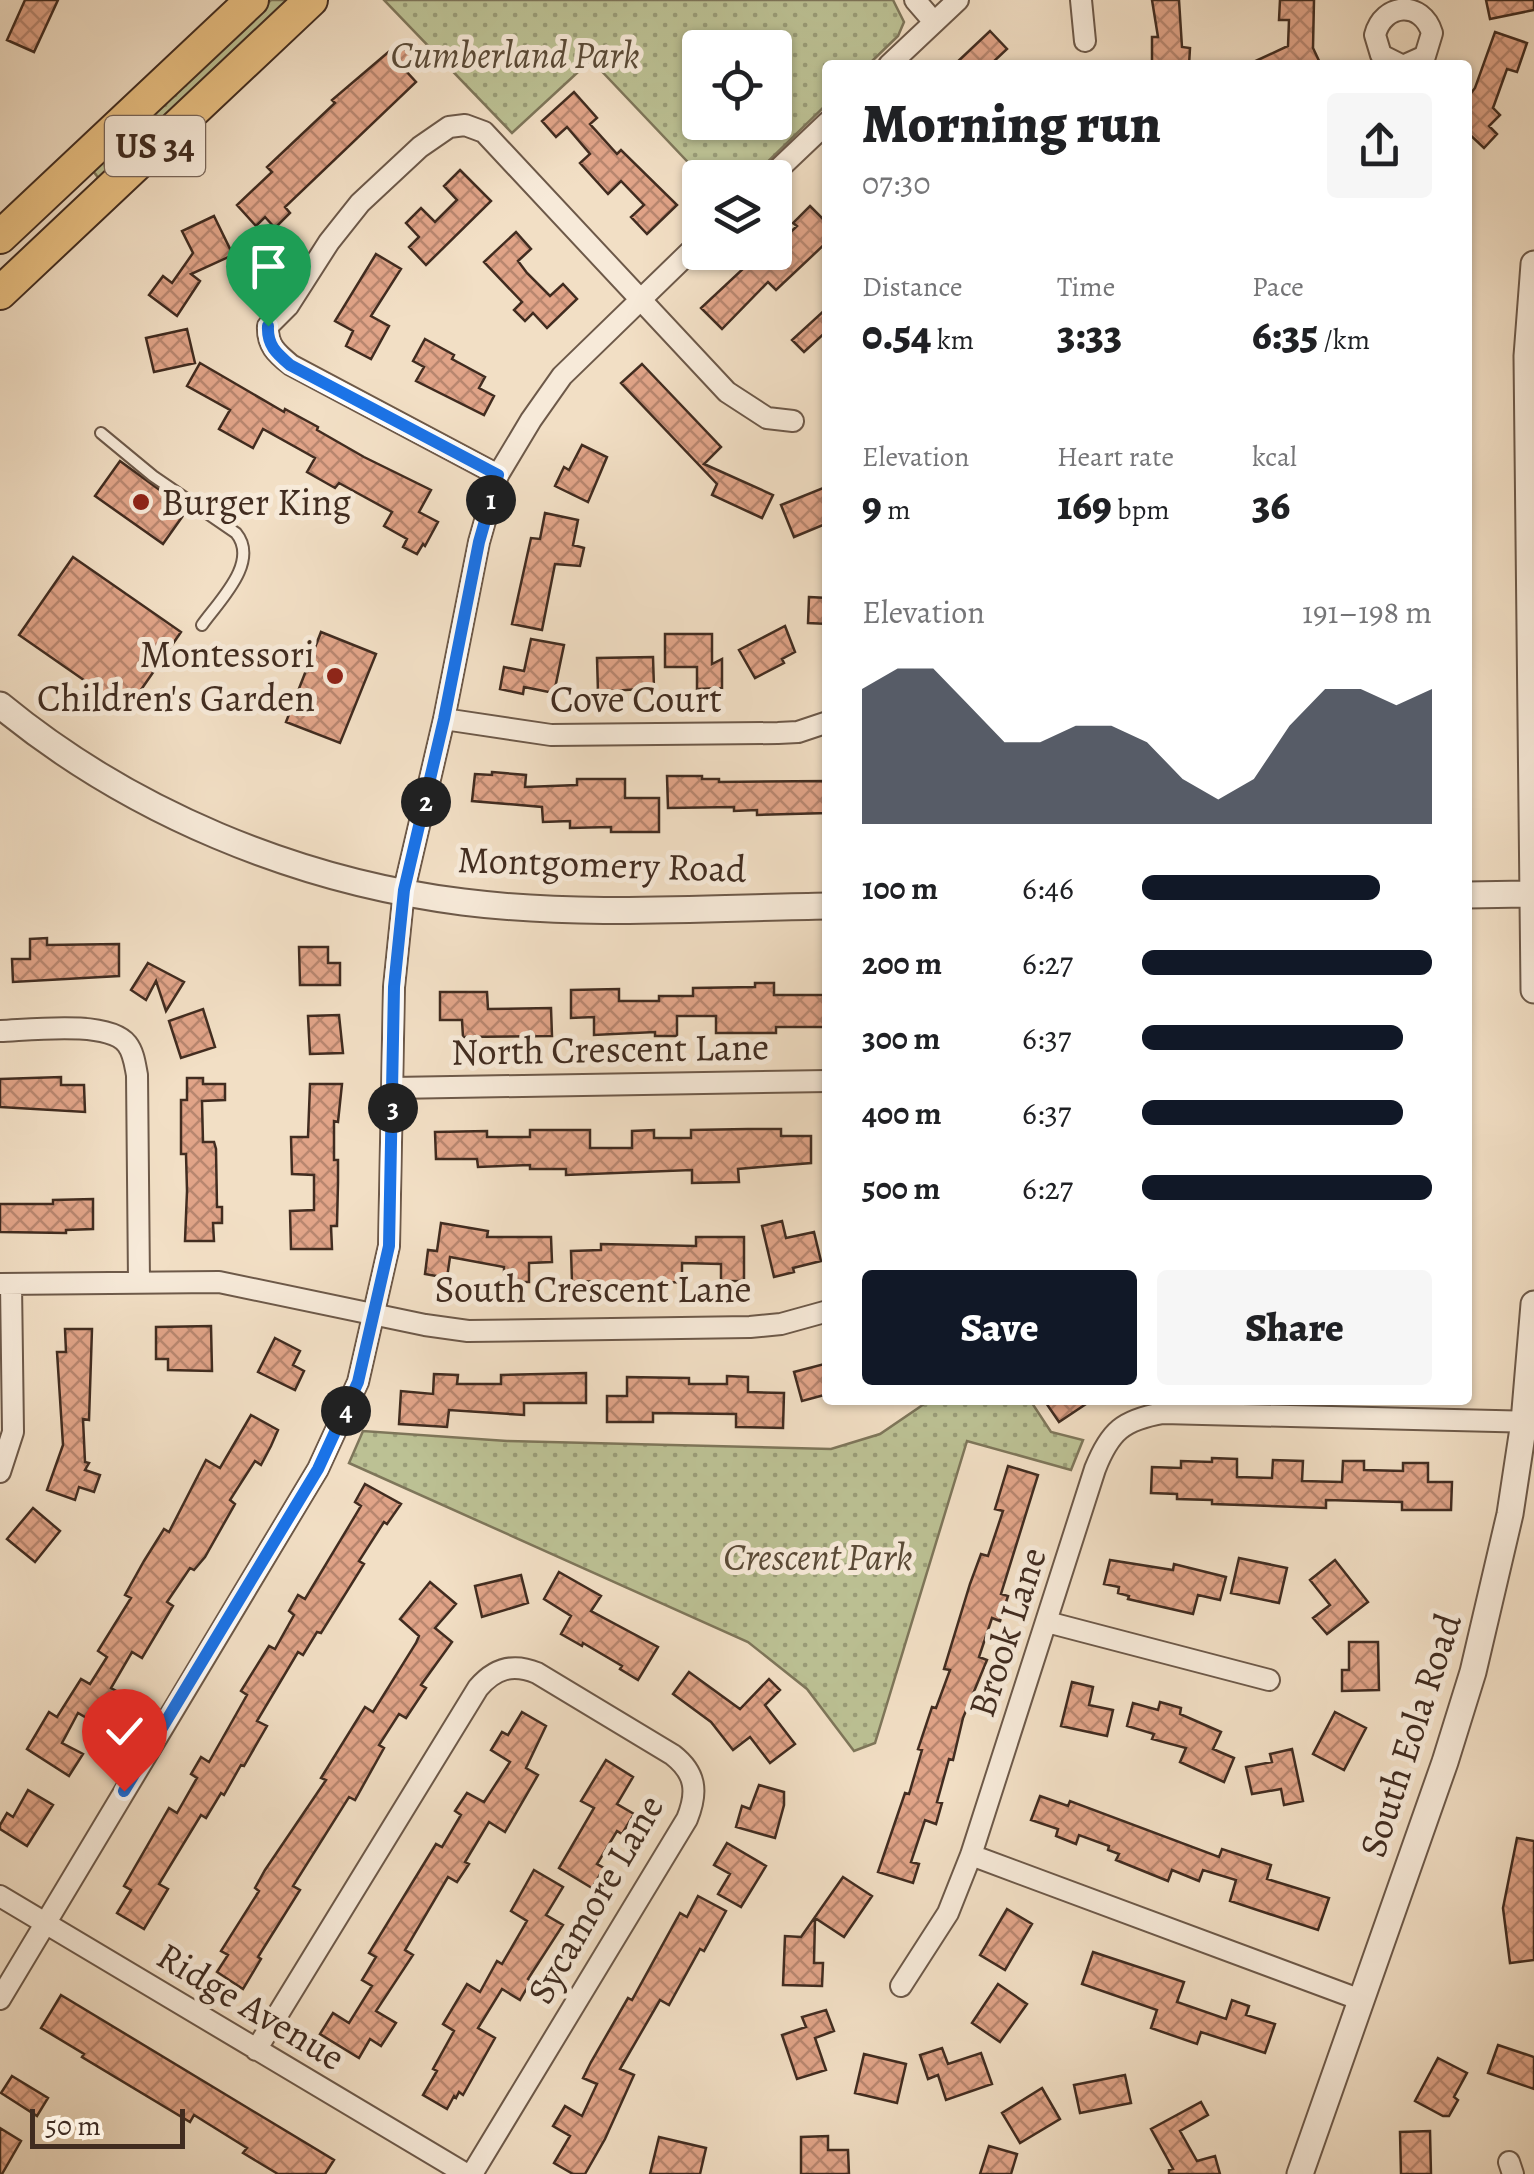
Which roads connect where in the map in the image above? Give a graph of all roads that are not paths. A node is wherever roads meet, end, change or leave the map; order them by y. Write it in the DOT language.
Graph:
graph roads {
  1 [pos="252,0"];
  2 [pos="311,0"];
  3 [pos="914,0"];
  4 [pos="958,0"];
  5 [pos="1082,0"];
  6 [pos="1396,5"];
  7 [pos="934,22"];
  8 [pos="1085,41"];
  9 [pos="893,60"];
  10 [pos="1387,60"];
  11 [pos="1415,60"];
  12 [pos="822,128"];
  13 [pos="788,160"];
  14 [pos="0,237"];
  15 [pos="682,259"];
  16 [pos="1534,264"];
  17 [pos="0,293"];
  18 [pos="642,297"];
  19 [pos="793,421"];
  20 [pos="102,433"];
  21 [pos="498,475"];
  22 [pos="202,626"];
  23 [pos="1,708"];
  24 [pos="444,719"];
  25 [pos="822,724"];
  26 [pos="404,890"];
  27 [pos="1533,894"];
  28 [pos="1472,895"];
  29 [pos="822,906"];
  30 [pos="1534,990"];
  31 [pos="0,1031"];
  32 [pos="822,1081"];
  33 [pos="393,1088"];
  34 [pos="139,1281"];
  35 [pos="6,1284"];
  36 [pos="1534,1304"];
  37 [pos="822,1313"];
  38 [pos="375,1314"];
  39 [pos="1353,1409"];
  40 [pos="1529,1422"];
  41 [pos="0,1472"];
  42 [pos="1047,1622"];
  43 [pos="1270,1680"];
  44 [pos="972,1854"];
  45 [pos="0,1896"];
  46 [pos="45,1923"];
  47 [pos="901,1986"];
  48 [pos="0,1999"];
  49 [pos="1361,2000"];
  50 [pos="256,2050"];
  51 [pos="469,2174"];
  52 [pos="1300,2174"];
  1 -- 14 [label="main road, US 34"];
  2 -- 17 [label="main road, US 34"];
  3 -- 7 [label="street"];
  4 -- 7 [label="street"];
  5 -- 8 [label="street"];
  6 -- 10 [label="street"];
  6 -- 11 [label="street"];
  7 -- 9 [label="street"];
  12 -- 13 [label="street"];
  15 -- 18 [label="street"];
  16 -- 27 [label="street"];
  18 -- 19 [label="street"];
  18 -- 21 [label="street"];
  18 -- 21 [label="street"];
  20 -- 22 [label="lane"];
  21 -- 24 [label="street"];
  23 -- 26 [label="street, Montgomery Road"];
  24 -- 25 [label="street, Cove Court"];
  24 -- 26 [label="street"];
  26 -- 29 [label="street, Montgomery Road"];
  26 -- 33 [label="street"];
  27 -- 28 [label="street"];
  27 -- 30 [label="street"];
  31 -- 34 [label="street"];
  32 -- 33 [label="street, North Crescent Lane"];
  33 -- 38 [label="street"];
  34 -- 35 [label="street, South Crescent Lane"];
  34 -- 38 [label="street, South Crescent Lane"];
  35 -- 41 [label="street"];
  36 -- 40 [label="street, South Eola Road"];
  37 -- 38 [label="street, South Crescent Lane"];
  38 -- 46 [label="street"];
  39 -- 40 [label="street, Brook Lane"];
  39 -- 42 [label="street, Brook Lane"];
  40 -- 49 [label="street, South Eola Road"];
  42 -- 43 [label="street"];
  42 -- 44 [label="street, Brook Lane"];
  44 -- 47 [label="street, Brook Lane"];
  44 -- 49 [label="street"];
  45 -- 46 [label="street, Ridge Avenue"];
  46 -- 48 [label="street"];
  46 -- 50 [label="street, Ridge Avenue"];
  49 -- 52 [label="street, South Eola Road"];
  50 -- 51 [label="street, Ridge Avenue"];
  50 -- 51 [label="street, Sycamore Lane"];
}
